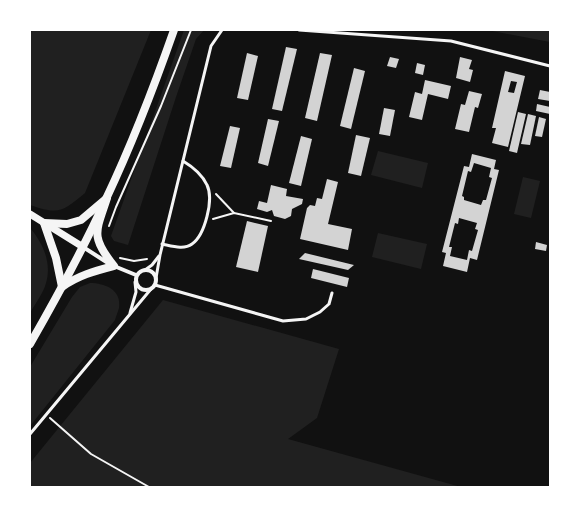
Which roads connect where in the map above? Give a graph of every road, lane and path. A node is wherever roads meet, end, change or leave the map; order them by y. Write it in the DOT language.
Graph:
graph roads {
  1 [pos="174,30"];
  2 [pos="191,30"];
  3 [pos="222,30"];
  4 [pos="299,30"];
  5 [pos="550,66"];
  6 [pos="183,161"];
  7 [pos="208,186"];
  8 [pos="107,198"];
  9 [pos="234,213"];
  10 [pos="30,214"];
  11 [pos="270,221"];
  12 [pos="44,222"];
  13 [pos="206,222"];
  14 [pos="108,229"];
  15 [pos="162,244"];
  16 [pos="83,247"];
  17 [pos="160,255"];
  18 [pos="118,256"];
  19 [pos="114,266"];
  20 [pos="145,270"];
  21 [pos="136,275"];
  22 [pos="156,278"];
  23 [pos="136,282"];
  24 [pos="155,285"];
  25 [pos="62,287"];
  26 [pos="151,289"];
  27 [pos="332,293"];
  28 [pos="129,314"];
  29 [pos="30,344"];
  30 [pos="46,414"];
  31 [pos="30,434"];
  32 [pos="149,487"];
  1 -- 8 [label="main road"];
  2 -- 14 [label="path"];
  3 -- 6 [label="lane"];
  4 -- 5 [label="lane"];
  6 -- 7 [label="lane"];
  6 -- 15 [label="lane"];
  7 -- 9 [label="path"];
  7 -- 13 [label="lane"];
  8 -- 12 [label="main road"];
  8 -- 16 [label="main road"];
  8 -- 19 [label="main road"];
  9 -- 11 [label="path"];
  9 -- 13 [label="path"];
  10 -- 12 [label="street"];
  12 -- 16 [label="street"];
  12 -- 25 [label="main road"];
  13 -- 15 [label="lane"];
  15 -- 17 [label="lane"];
  16 -- 19 [label="street"];
  16 -- 25 [label="main road"];
  17 -- 18 [label="path"];
  17 -- 20 [label="lane"];
  17 -- 22 [label="lane"];
  19 -- 21 [label="street"];
  19 -- 25 [label="main road"];
  20 -- 21 [label="street"];
  20 -- 22 [label="street"];
  21 -- 23 [label="street"];
  22 -- 24 [label="street"];
  23 -- 26 [label="street"];
  23 -- 28 [label="lane"];
  24 -- 26 [label="street"];
  24 -- 27 [label="lane"];
  25 -- 29 [label="main road"];
  26 -- 28 [label="lane"];
  28 -- 30 [label="lane"];
  30 -- 31 [label="lane"];
  30 -- 32 [label="path"];
}
